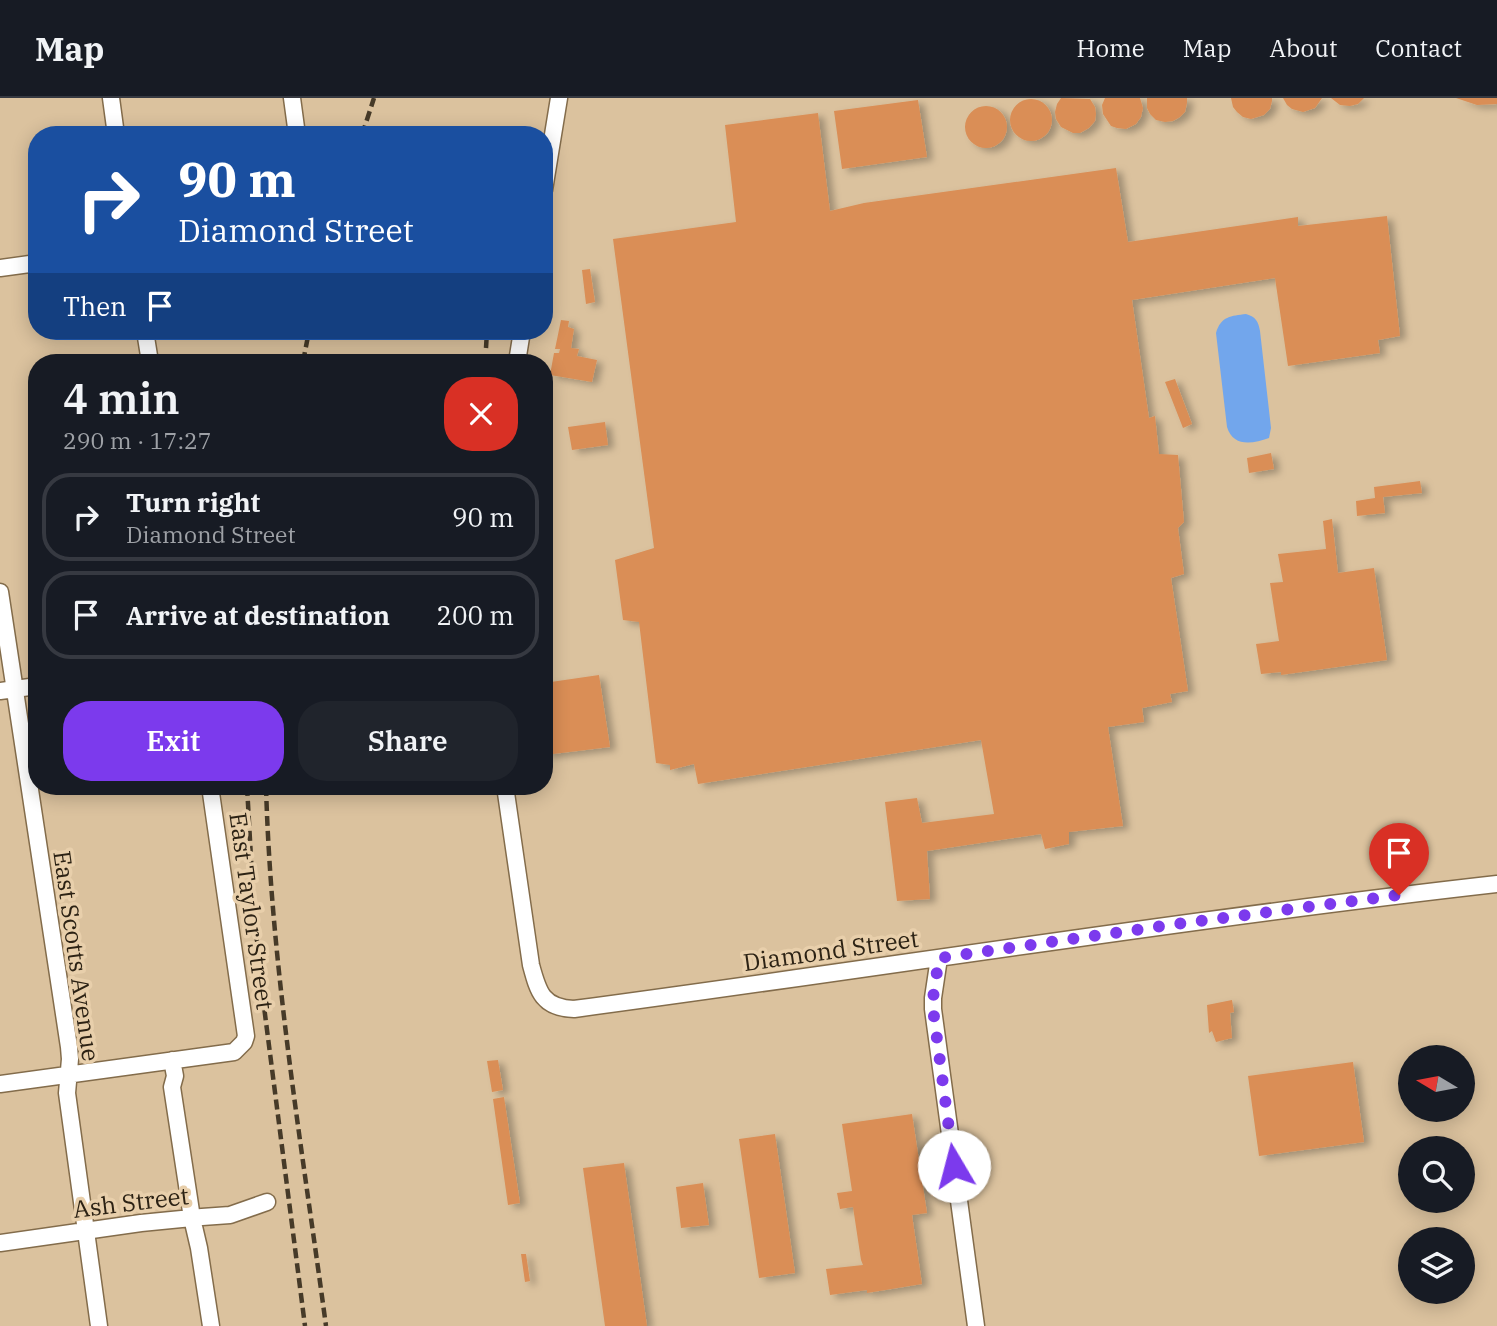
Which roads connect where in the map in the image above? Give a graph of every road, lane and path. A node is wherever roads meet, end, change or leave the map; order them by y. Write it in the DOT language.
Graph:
graph roads {
  1 [pos="111,98"];
  2 [pos="292,98"];
  3 [pos="559,98"];
  4 [pos="115,126"];
  5 [pos="296,126"];
  6 [pos="553,135"];
  7 [pos="28,263"];
  8 [pos="0,268"];
  9 [pos="0,592"];
  10 [pos="28,687"];
  11 [pos="7,690"];
  12 [pos="211,795"];
  13 [pos="506,795"];
  14 [pos="1497,884"];
  15 [pos="939,958"];
  16 [pos="172,1060"];
  17 [pos="69,1074"];
  18 [pos="0,1084"];
  19 [pos="267,1202"];
  20 [pos="192,1218"];
  21 [pos="86,1232"];
  22 [pos="0,1243"];
  23 [pos="99,1326"];
  24 [pos="211,1326"];
  25 [pos="976,1326"];
  1 -- 4 [label="street"];
  2 -- 5 [label="street"];
  3 -- 6 [label="street"];
  7 -- 8 [label="street"];
  9 -- 11 [label="street, East Scotts Avenue"];
  10 -- 11 [label="street"];
  11 -- 17 [label="street, East Scotts Avenue"];
  12 -- 16 [label="street, East Taylor Street"];
  13 -- 15 [label="street, Diamond Street"];
  14 -- 15 [label="street, Diamond Street"];
  15 -- 25 [label="street"];
  16 -- 17 [label="street"];
  16 -- 20 [label="street"];
  17 -- 18 [label="street"];
  17 -- 21 [label="street, East Scotts Avenue"];
  19 -- 20 [label="street, Ash Street"];
  20 -- 21 [label="street, Ash Street"];
  20 -- 24 [label="street"];
  21 -- 22 [label="street, Ash Street"];
  21 -- 23 [label="street, East Scotts Avenue"];
}
